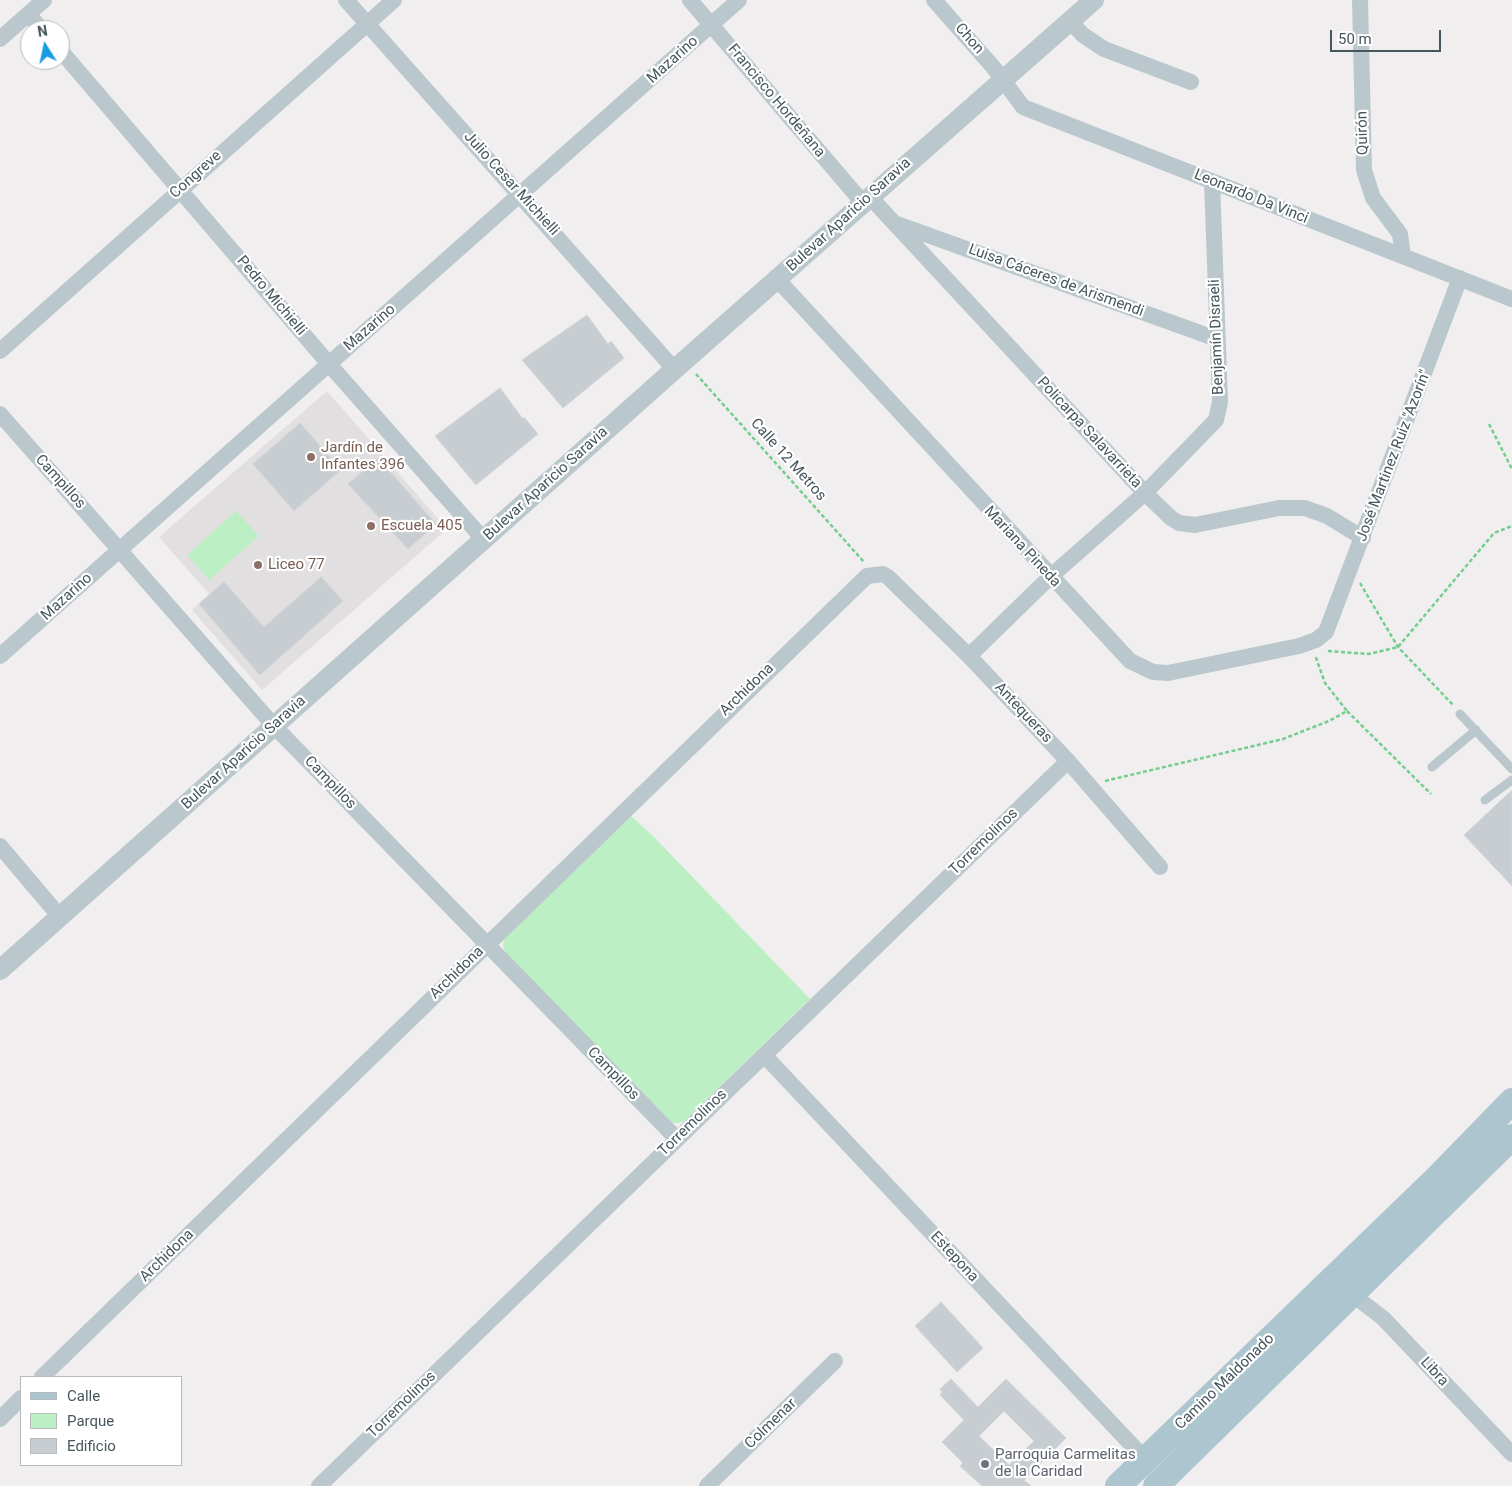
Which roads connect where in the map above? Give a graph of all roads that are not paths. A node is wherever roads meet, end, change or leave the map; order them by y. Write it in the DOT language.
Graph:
graph roads {
  1 [pos="44,0"];
  2 [pos="346,0"];
  3 [pos="394,0"];
  4 [pos="690,0"];
  5 [pos="739,0"];
  6 [pos="934,0"];
  7 [pos="1094,0"];
  8 [pos="1360,0"];
  9 [pos="28,14"];
  10 [pos="33,20"];
  11 [pos="1070,21"];
  12 [pos="367,23"];
  13 [pos="712,25"];
  14 [pos="0,39"];
  15 [pos="70,62"];
  16 [pos="1002,80"];
  17 [pos="1191,82"];
  18 [pos="1212,181"];
  19 [pos="180,189"];
  20 [pos="521,194"];
  21 [pos="866,200"];
  22 [pos="895,223"];
  23 [pos="1403,256"];
  24 [pos="1460,278"];
  25 [pos="777,279"];
  26 [pos="1512,299"];
  27 [pos="1217,340"];
  28 [pos="0,351"];
  29 [pos="329,364"];
  30 [pos="679,366"];
  31 [pos="0,414"];
  32 [pos="1144,493"];
  33 [pos="1363,538"];
  34 [pos="484,540"];
  35 [pos="120,550"];
  36 [pos="875,574"];
  37 [pos="1050,577"];
  38 [pos="1326,632"];
  39 [pos="0,656"];
  40 [pos="969,656"];
  41 [pos="1460,714"];
  42 [pos="274,726"];
  43 [pos="1476,730"];
  44 [pos="1068,761"];
  45 [pos="1432,767"];
  46 [pos="1512,769"];
  47 [pos="1512,780"];
  48 [pos="1485,800"];
  49 [pos="0,846"];
  50 [pos="1160,866"];
  51 [pos="61,918"];
  52 [pos="487,944"];
  53 [pos="0,970"];
  54 [pos="764,1055"];
  55 [pos="1512,1101"];
  56 [pos="1512,1137"];
  57 [pos="676,1138"];
  58 [pos="1332,1278"];
  59 [pos="1353,1295"];
  60 [pos="835,1361"];
  61 [pos="43,1376"];
  62 [pos="20,1399"];
  63 [pos="0,1419"];
  64 [pos="1512,1454"];
  65 [pos="1145,1459"];
  66 [pos="319,1486"];
  67 [pos="707,1486"];
  68 [pos="1118,1486"];
  69 [pos="1156,1486"];
  1 -- 9 [label="street"];
  2 -- 12 [label="street, Julio Cesar Michielli"];
  3 -- 12 [label="street, Congreve"];
  4 -- 13 [label="street, Francisco Hordeñana"];
  5 -- 13 [label="street, Mazarino"];
  6 -- 16 [label="street, Chon"];
  7 -- 11 [label="street, Bulevar Aparicio Saravia"];
  8 -- 23 [label="street, Quirón"];
  9 -- 10 [label="street"];
  9 -- 14 [label="street"];
  11 -- 16 [label="street, Bulevar Aparicio Saravia"];
  11 -- 17 [label="street"];
  12 -- 19 [label="street, Congreve"];
  12 -- 20 [label="street, Julio Cesar Michielli"];
  13 -- 20 [label="street, Mazarino"];
  13 -- 21 [label="street, Francisco Hordeñana"];
  15 -- 19 [label="street, Pedro Michielli"];
  16 -- 18 [label="street, Leonardo Da Vinci"];
  16 -- 21 [label="street, Bulevar Aparicio Saravia"];
  18 -- 23 [label="street, Leonardo Da Vinci"];
  18 -- 27 [label="street, Benjamín Disraeli"];
  19 -- 28 [label="street, Congreve"];
  19 -- 29 [label="street, Pedro Michielli"];
  20 -- 29 [label="street, Mazarino"];
  20 -- 30 [label="street, Julio Cesar Michielli"];
  21 -- 22 [label="street, Policarpa Salavarrieta"];
  21 -- 25 [label="street, Bulevar Aparicio Saravia"];
  22 -- 27 [label="street, Luisa Cáceres de Arismendi"];
  22 -- 32 [label="street, Policarpa Salavarrieta"];
  23 -- 24 [label="street, Leonardo Da Vinci"];
  24 -- 26 [label="street, Leonardo Da Vinci"];
  24 -- 33 [label="street, José Martinez Ruiz \"Azorín\""];
  25 -- 30 [label="street, Bulevar Aparicio Saravia"];
  25 -- 37 [label="street, Mariana Pineda"];
  27 -- 32 [label="street, Benjamín Disraeli"];
  29 -- 34 [label="street, Pedro Michielli"];
  29 -- 35 [label="street, Mazarino"];
  30 -- 34 [label="street, Bulevar Aparicio Saravia"];
  31 -- 35 [label="street, Campillos"];
  32 -- 33 [label="street, Policarpa Salavarrieta"];
  32 -- 37 [label="street, Benjamín Disraeli"];
  33 -- 38 [label="street, José Martinez Ruiz \"Azorín\""];
  34 -- 42 [label="street, Bulevar Aparicio Saravia"];
  35 -- 39 [label="street, Mazarino"];
  35 -- 42 [label="street, Campillos"];
  36 -- 40 [label="street, Antequeras"];
  36 -- 52 [label="street, Archidona"];
  37 -- 38 [label="street, Mariana Pineda"];
  37 -- 40 [label="street, Benjamín Disraeli"];
  40 -- 44 [label="street, Antequeras"];
  41 -- 43 [label="lane"];
  42 -- 51 [label="street, Bulevar Aparicio Saravia"];
  42 -- 52 [label="street, Campillos"];
  43 -- 45 [label="lane"];
  43 -- 46 [label="lane"];
  44 -- 50 [label="street, Antequeras"];
  44 -- 54 [label="street, Torremolinos"];
  47 -- 48 [label="lane"];
  49 -- 51 [label="street"];
  51 -- 53 [label="street, Bulevar Aparicio Saravia"];
  52 -- 57 [label="street, Campillos"];
  52 -- 61 [label="street, Archidona"];
  54 -- 57 [label="street, Torremolinos"];
  54 -- 65 [label="street, Estepona"];
  55 -- 58 [label="main road, Camino Maldonado"];
  56 -- 59 [label="main road, Camino Maldonado"];
  57 -- 66 [label="street, Torremolinos"];
  58 -- 59 [label="street"];
  58 -- 65 [label="main road, Camino Maldonado"];
  59 -- 64 [label="street, Libra"];
  59 -- 69 [label="main road, Camino Maldonado"];
  60 -- 67 [label="street, Colmenar"];
  62 -- 63 [label="street"];
  65 -- 68 [label="main road, Camino Maldonado"];
}
